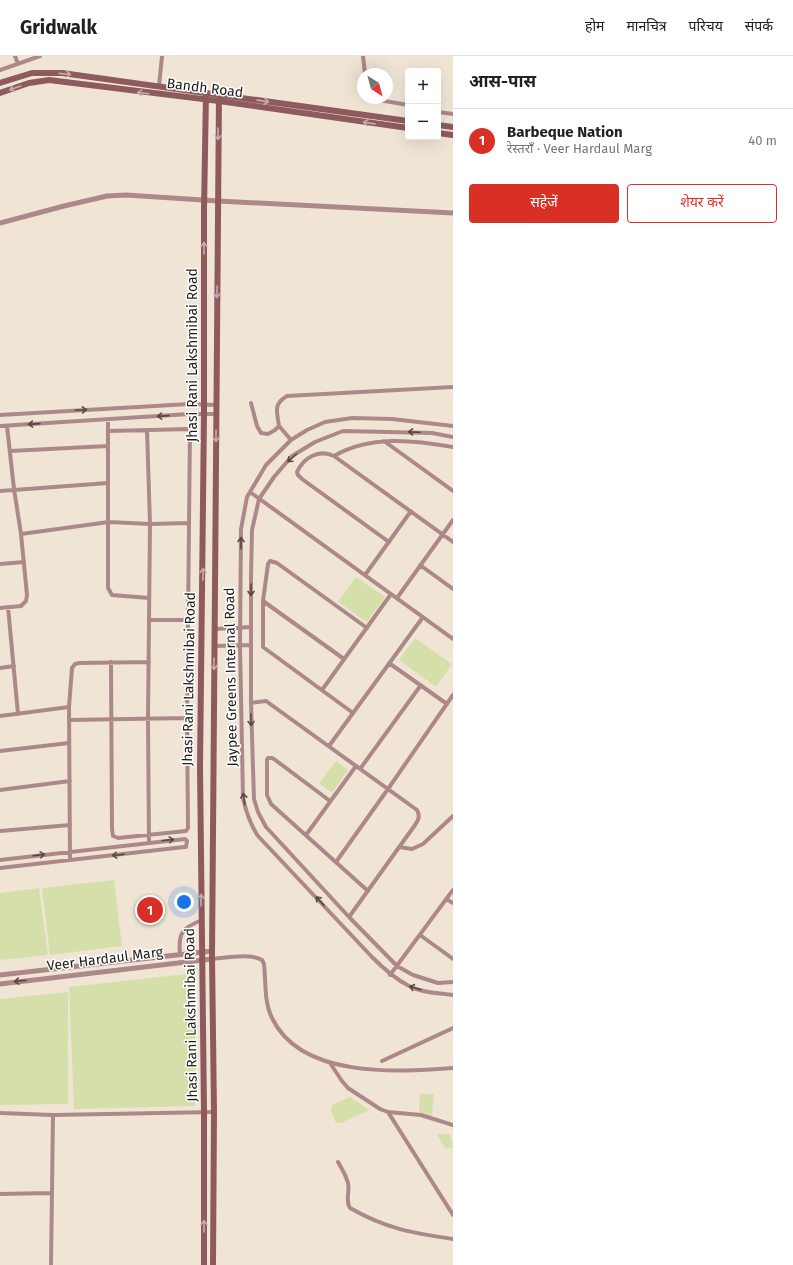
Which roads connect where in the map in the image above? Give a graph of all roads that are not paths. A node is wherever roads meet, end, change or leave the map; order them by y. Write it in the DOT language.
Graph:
graph roads {
  1 [pos="15,56"];
  2 [pos="40,56"];
  3 [pos="162,56"];
  4 [pos="363,56"];
  5 [pos="18,64"];
  6 [pos="364,68"];
  7 [pos="0,70"];
  8 [pos="0,83"];
  9 [pos="159,86"];
  10 [pos="0,93"];
  11 [pos="206,93"];
  12 [pos="219,98"];
  13 [pos="206,100"];
  14 [pos="393,102"];
  15 [pos="405,104"];
  16 [pos="441,112"];
  17 [pos="453,114"];
  18 [pos="405,121"];
  19 [pos="441,125"];
  20 [pos="453,127"];
  21 [pos="405,128"];
  22 [pos="441,133"];
  23 [pos="453,135"];
  24 [pos="204,200"];
  25 [pos="218,201"];
  26 [pos="453,213"];
  27 [pos="0,223"];
  28 [pos="453,387"];
  29 [pos="251,403"];
  30 [pos="204,405"];
  31 [pos="216,405"];
  32 [pos="204,414"];
  33 [pos="216,414"];
  34 [pos="0,415"];
  35 [pos="108,420"];
  36 [pos="0,426"];
  37 [pos="7,426"];
  38 [pos="279,426"];
  39 [pos="453,426"];
  40 [pos="147,430"];
  41 [pos="108,431"];
  42 [pos="453,436"];
  43 [pos="290,440"];
  44 [pos="383,441"];
  45 [pos="108,446"];
  46 [pos="453,447"];
  47 [pos="10,452"];
  48 [pos="334,456"];
  49 [pos="108,483"];
  50 [pos="14,489"];
  51 [pos="0,491"];
  52 [pos="250,492"];
  53 [pos="453,492"];
  54 [pos="260,499"];
  55 [pos="411,511"];
  56 [pos="453,520"];
  57 [pos="109,522"];
  58 [pos="189,523"];
  59 [pos="150,524"];
  60 [pos="21,534"];
  61 [pos="443,534"];
  62 [pos="389,542"];
  63 [pos="453,542"];
  64 [pos="24,562"];
  65 [pos="0,564"];
  66 [pos="420,565"];
  67 [pos="365,575"];
  68 [pos="453,589"];
  69 [pos="391,594"];
  70 [pos="149,598"];
  71 [pos="397,598"];
  72 [pos="263,601"];
  73 [pos="0,608"];
  74 [pos="8,608"];
  75 [pos="423,617"];
  76 [pos="150,620"];
  77 [pos="188,620"];
  78 [pos="251,627"];
  79 [pos="240,628"];
  80 [pos="367,628"];
  81 [pos="214,629"];
  82 [pos="453,639"];
  83 [pos="251,645"];
  84 [pos="214,646"];
  85 [pos="240,646"];
  86 [pos="344,659"];
  87 [pos="111,662"];
  88 [pos="149,662"];
  89 [pos="390,663"];
  90 [pos="14,666"];
  91 [pos="0,668"];
  92 [pos="421,685"];
  93 [pos="322,690"];
  94 [pos="453,695"];
  95 [pos="251,703"];
  96 [pos="447,704"];
  97 [pos="69,707"];
  98 [pos="353,713"];
  99 [pos="18,714"];
  100 [pos="0,716"];
  101 [pos="187,718"];
  102 [pos="111,719"];
  103 [pos="148,719"];
  104 [pos="69,720"];
  105 [pos="69,743"];
  106 [pos="329,746"];
  107 [pos="0,751"];
  108 [pos="356,766"];
  109 [pos="360,769"];
  110 [pos="70,781"];
  111 [pos="388,789"];
  112 [pos="0,790"];
  113 [pos="330,801"];
  114 [pos="453,816"];
  115 [pos="70,825"];
  116 [pos="0,832"];
  117 [pos="306,835"];
  118 [pos="149,836"];
  119 [pos="149,843"];
  120 [pos="400,847"];
  121 [pos="70,852"];
  122 [pos="0,860"];
  123 [pos="70,860"];
  124 [pos="336,862"];
  125 [pos="0,868"];
  126 [pos="368,890"];
  127 [pos="453,890"];
  128 [pos="446,899"];
  129 [pos="453,903"];
  130 [pos="349,917"];
  131 [pos="202,920"];
  132 [pos="420,934"];
  133 [pos="212,951"];
  134 [pos="202,952"];
  135 [pos="180,954"];
  136 [pos="212,959"];
  137 [pos="453,959"];
  138 [pos="202,960"];
  139 [pos="397,966"];
  140 [pos="0,975"];
  141 [pos="390,975"];
  142 [pos="453,982"];
  143 [pos="0,984"];
  144 [pos="453,994"];
  145 [pos="453,1028"];
  146 [pos="382,1061"];
  147 [pos="330,1063"];
  148 [pos="453,1068"];
  149 [pos="204,1112"];
  150 [pos="214,1112"];
  151 [pos="389,1112"];
  152 [pos="0,1113"];
  153 [pos="53,1114"];
  154 [pos="453,1125"];
  155 [pos="338,1162"];
  156 [pos="51,1193"];
  157 [pos="0,1194"];
  158 [pos="453,1215"];
  159 [pos="453,1239"];
  160 [pos="51,1265"];
  161 [pos="204,1265"];
  162 [pos="213,1265"];
  1 -- 5 [label="street"];
  2 -- 5 [label="street"];
  3 -- 9 [label="street"];
  4 -- 6 [label="street"];
  5 -- 7 [label="street"];
  8 -- 9 [label="main road, Bandh Road, one-way"];
  9 -- 11 [label="main road, Bandh Road"];
  13 -- 10 [label="main road, Bandh Road, one-way"];
  11 -- 12 [label="main road, Bandh Road"];
  11 -- 13 [label="main road, Jhasi Rani Lakshmibai Road"];
  12 -- 13 [label="main road, Bandh Road"];
  12 -- 18 [label="main road, Bandh Road, one-way"];
  21 -- 12 [label="main road, Bandh Road, one-way"];
  12 -- 25 [label="main road, Jhasi Rani Lakshmibai Road, one-way"];
  13 -- 24 [label="main road, Jhasi Rani Lakshmibai Road"];
  14 -- 15 [label="street"];
  16 -- 17 [label="street"];
  19 -- 20 [label="main road"];
  22 -- 23 [label="main road"];
  24 -- 25 [label="street"];
  24 -- 27 [label="street"];
  30 -- 24 [label="main road, Jhasi Rani Lakshmibai Road, one-way"];
  25 -- 26 [label="street"];
  25 -- 31 [label="main road, Jhasi Rani Lakshmibai Road, one-way"];
  28 -- 38 [label="street"];
  29 -- 38 [label="street"];
  30 -- 31 [label="street"];
  30 -- 32 [label="main road, Jhasi Rani Lakshmibai Road"];
  34 -- 30 [label="street, one-way"];
  31 -- 33 [label="main road, Jhasi Rani Lakshmibai Road"];
  32 -- 33 [label="street"];
  32 -- 35 [label="street, one-way"];
  131 -- 32 [label="main road, Jhasi Rani Lakshmibai Road, one-way"];
  33 -- 81 [label="main road, Jhasi Rani Lakshmibai Road, one-way"];
  35 -- 37 [label="street, one-way"];
  35 -- 41 [label="street"];
  36 -- 37 [label="street"];
  37 -- 47 [label="street"];
  38 -- 43 [label="street"];
  39 -- 43 [label="street, Jaypee Greens Internal Road"];
  40 -- 41 [label="street"];
  40 -- 58 [label="street"];
  40 -- 59 [label="street"];
  41 -- 45 [label="street"];
  42 -- 54 [label="street, Jaypee Greens Internal Road, one-way"];
  43 -- 52 [label="street, Jaypee Greens Internal Road"];
  44 -- 46 [label="street"];
  44 -- 48 [label="street"];
  44 -- 53 [label="street"];
  45 -- 47 [label="street"];
  45 -- 49 [label="street"];
  47 -- 50 [label="street"];
  48 -- 55 [label="street"];
  48 -- 62 [label="street"];
  49 -- 50 [label="street"];
  49 -- 57 [label="street"];
  50 -- 51 [label="street"];
  50 -- 60 [label="street"];
  52 -- 54 [label="street"];
  79 -- 52 [label="street, Jaypee Greens Internal Road, one-way"];
  54 -- 67 [label="street"];
  54 -- 78 [label="street, Jaypee Greens Internal Road, one-way"];
  55 -- 61 [label="street"];
  55 -- 62 [label="street"];
  56 -- 61 [label="street"];
  57 -- 59 [label="street"];
  57 -- 60 [label="street"];
  57 -- 70 [label="street"];
  58 -- 59 [label="street"];
  58 -- 77 [label="street"];
  59 -- 70 [label="street"];
  60 -- 64 [label="street"];
  61 -- 63 [label="street"];
  61 -- 66 [label="street"];
  62 -- 67 [label="street"];
  64 -- 65 [label="street"];
  64 -- 74 [label="street"];
  66 -- 68 [label="street"];
  66 -- 71 [label="street"];
  67 -- 69 [label="street"];
  69 -- 71 [label="street"];
  69 -- 80 [label="street"];
  70 -- 76 [label="street"];
  71 -- 75 [label="street"];
  72 -- 80 [label="street"];
  72 -- 86 [label="street"];
  72 -- 93 [label="street"];
  73 -- 74 [label="street"];
  74 -- 90 [label="street"];
  75 -- 82 [label="street"];
  75 -- 89 [label="street"];
  76 -- 77 [label="street"];
  76 -- 88 [label="street"];
  77 -- 101 [label="street"];
  78 -- 79 [label="street"];
  78 -- 83 [label="street, Jaypee Greens Internal Road"];
  79 -- 81 [label="street"];
  79 -- 85 [label="street, Jaypee Greens Internal Road"];
  80 -- 86 [label="street"];
  81 -- 84 [label="main road, Jhasi Rani Lakshmibai Road"];
  83 -- 85 [label="street"];
  83 -- 95 [label="street, Jaypee Greens Internal Road"];
  84 -- 85 [label="street"];
  84 -- 133 [label="main road, Jhasi Rani Lakshmibai Road, one-way"];
  141 -- 85 [label="street, Jaypee Greens Internal Road, one-way"];
  86 -- 93 [label="street"];
  87 -- 88 [label="street"];
  87 -- 97 [label="street"];
  87 -- 102 [label="street"];
  88 -- 103 [label="street"];
  89 -- 92 [label="street"];
  89 -- 98 [label="street"];
  90 -- 91 [label="street"];
  90 -- 99 [label="street"];
  92 -- 96 [label="street"];
  92 -- 109 [label="street"];
  93 -- 98 [label="street"];
  94 -- 96 [label="street"];
  95 -- 106 [label="street"];
  95 -- 130 [label="street, Jaypee Greens Internal Road, one-way"];
  96 -- 111 [label="street"];
  97 -- 99 [label="street"];
  97 -- 104 [label="street"];
  98 -- 106 [label="street"];
  99 -- 100 [label="street"];
  101 -- 103 [label="street"];
  101 -- 118 [label="street"];
  102 -- 103 [label="street"];
  102 -- 104 [label="street"];
  102 -- 118 [label="street"];
  103 -- 118 [label="street"];
  104 -- 105 [label="street"];
  105 -- 107 [label="street"];
  105 -- 110 [label="street"];
  106 -- 108 [label="street"];
  108 -- 109 [label="street"];
  108 -- 113 [label="street"];
  109 -- 111 [label="street"];
  110 -- 112 [label="street"];
  110 -- 115 [label="street"];
  111 -- 120 [label="street"];
  111 -- 124 [label="street"];
  113 -- 117 [label="street"];
  113 -- 117 [label="street"];
  114 -- 120 [label="street"];
  115 -- 116 [label="street"];
  115 -- 121 [label="street"];
  117 -- 124 [label="street"];
  118 -- 119 [label="street"];
  119 -- 121 [label="street"];
  119 -- 123 [label="street, one-way"];
  120 -- 126 [label="street"];
  122 -- 121 [label="street, one-way"];
  121 -- 123 [label="street"];
  123 -- 125 [label="street"];
  124 -- 126 [label="street"];
  126 -- 130 [label="street"];
  127 -- 128 [label="street"];
  128 -- 129 [label="street"];
  128 -- 132 [label="street"];
  130 -- 139 [label="street, Jaypee Greens Internal Road"];
  131 -- 134 [label="main road, Jhasi Rani Lakshmibai Road"];
  131 -- 135 [label="street"];
  132 -- 137 [label="street"];
  132 -- 139 [label="street"];
  133 -- 134 [label="street, Veer Hardaul Marg"];
  133 -- 136 [label="main road, Jhasi Rani Lakshmibai Road"];
  134 -- 135 [label="street, Veer Hardaul Marg"];
  134 -- 138 [label="main road, Jhasi Rani Lakshmibai Road"];
  135 -- 140 [label="street, Veer Hardaul Marg"];
  136 -- 138 [label="street, Veer Hardaul Marg"];
  136 -- 147 [label="street"];
  136 -- 150 [label="main road, Jhasi Rani Lakshmibai Road"];
  138 -- 143 [label="street, Veer Hardaul Marg, one-way"];
  138 -- 149 [label="main road, Jhasi Rani Lakshmibai Road"];
  139 -- 141 [label="street"];
  139 -- 142 [label="street, Jaypee Greens Internal Road"];
  144 -- 141 [label="street, Jaypee Greens Internal Road, one-way"];
  145 -- 146 [label="street"];
  147 -- 148 [label="street"];
  147 -- 151 [label="street"];
  149 -- 150 [label="street"];
  149 -- 153 [label="street"];
  161 -- 149 [label="main road, Jhasi Rani Lakshmibai Road, one-way"];
  150 -- 162 [label="main road, Jhasi Rani Lakshmibai Road"];
  151 -- 154 [label="street"];
  151 -- 158 [label="street"];
  152 -- 153 [label="street"];
  153 -- 156 [label="street"];
  155 -- 159 [label="street"];
  156 -- 157 [label="street"];
  156 -- 160 [label="street"];
}
